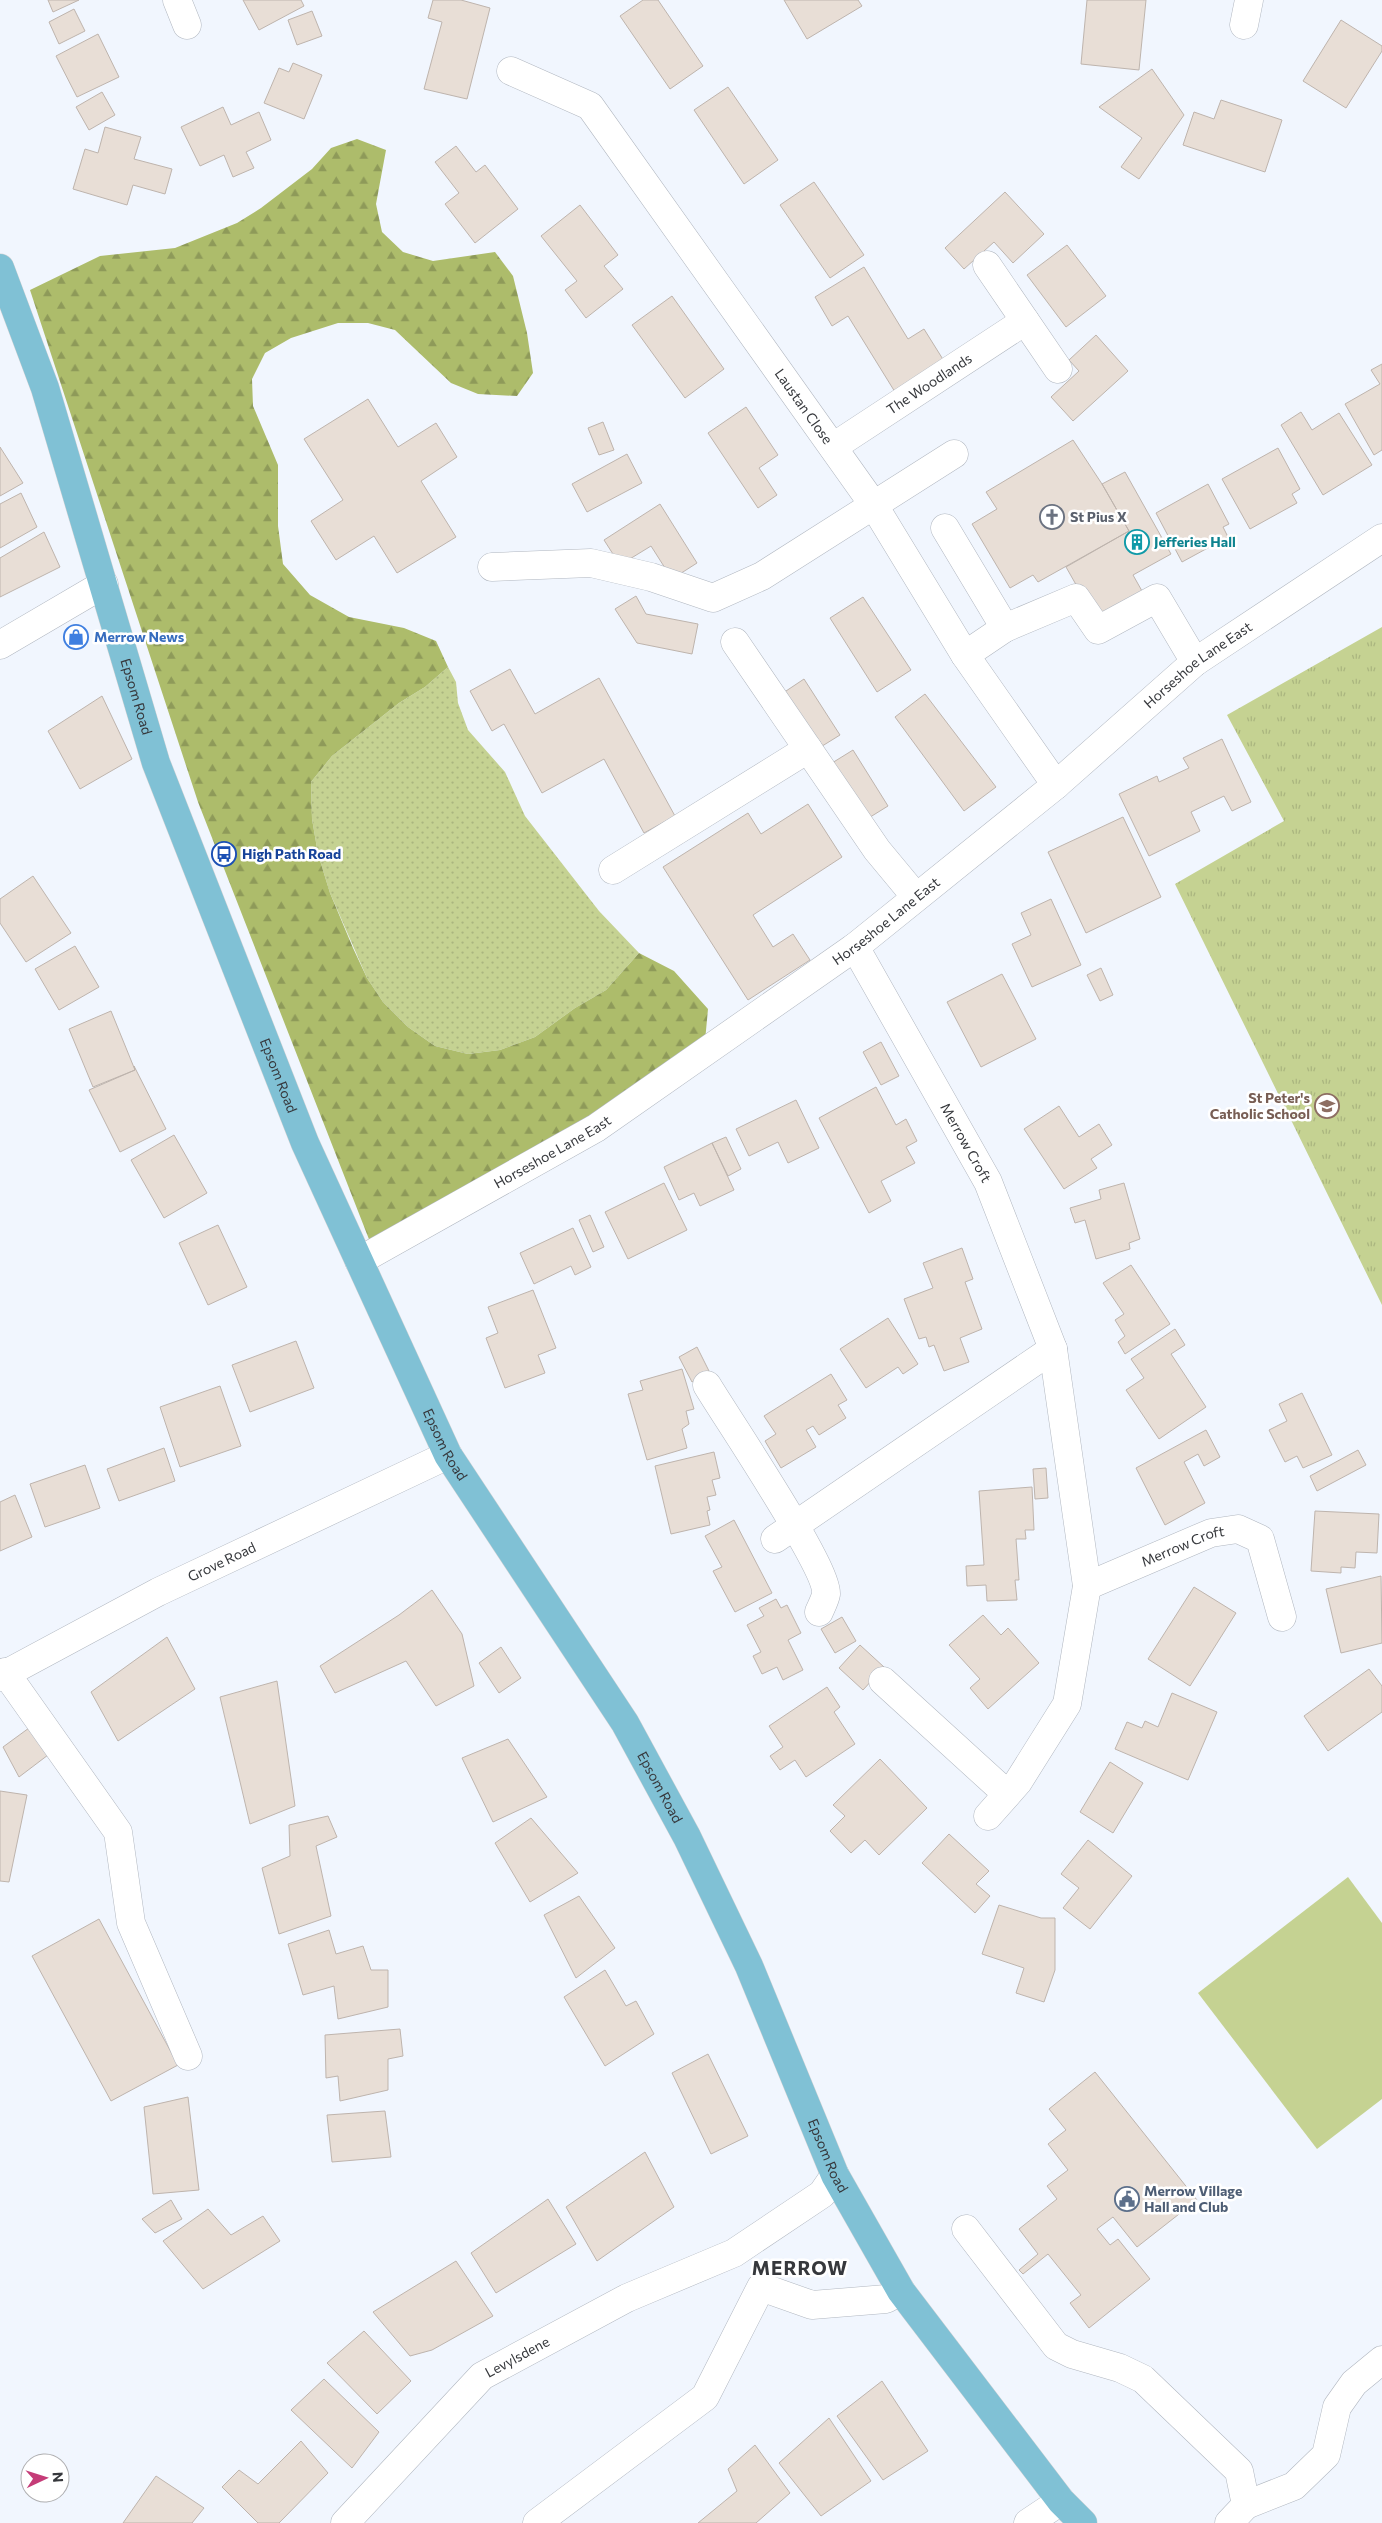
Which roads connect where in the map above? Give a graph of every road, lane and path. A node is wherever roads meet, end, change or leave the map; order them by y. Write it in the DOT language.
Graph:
graph roads {
  1 [pos="511,71"];
  2 [pos="987,265"];
  3 [pos="0,268"];
  4 [pos="1025,321"];
  5 [pos="1058,369"];
  6 [pos="833,447"];
  7 [pos="954,454"];
  8 [pos="873,504"];
  9 [pos="944,528"];
  10 [pos="1382,538"];
  11 [pos="492,567"];
  12 [pos="104,584"];
  13 [pos="1005,628"];
  14 [pos="735,642"];
  15 [pos="0,646"];
  16 [pos="965,654"];
  17 [pos="1195,662"];
  18 [pos="808,749"];
  19 [pos="1056,785"];
  20 [pos="613,870"];
  21 [pos="916,897"];
  22 [pos="854,947"];
  23 [pos="358,1261"];
  24 [pos="1053,1349"];
  25 [pos="707,1385"];
  26 [pos="448,1455"];
  27 [pos="785,1532"];
  28 [pos="1087,1586"];
  29 [pos="819,1612"];
  30 [pos="1282,1618"];
  31 [pos="3,1675"];
  32 [pos="883,1682"];
  33 [pos="1007,1794"];
  34 [pos="988,1816"];
  35 [pos="188,2056"];
  36 [pos="835,2175"];
  37 [pos="966,2229"];
  38 [pos="734,2253"];
  39 [pos="761,2286"];
  40 [pos="901,2291"];
  41 [pos="1382,2360"];
  42 [pos="1061,2501"];
  43 [pos="1238,2514"];
  44 [pos="345,2523"];
  45 [pos="537,2523"];
  46 [pos="1028,2523"];
  47 [pos="1083,2523"];
  1 -- 6 [label="street, Laustan Close"];
  2 -- 4 [label="street"];
  3 -- 12 [label="main road, Epsom Road"];
  4 -- 5 [label="street"];
  4 -- 6 [label="street, The Woodlands"];
  6 -- 8 [label="street, Laustan Close"];
  7 -- 8 [label="street"];
  8 -- 11 [label="street"];
  8 -- 16 [label="street, Laustan Close"];
  9 -- 13 [label="street"];
  10 -- 17 [label="street, Horseshoe Lane East"];
  12 -- 15 [label="street"];
  12 -- 23 [label="main road, Epsom Road"];
  13 -- 16 [label="street"];
  13 -- 17 [label="street"];
  14 -- 18 [label="street"];
  16 -- 19 [label="street, Laustan Close"];
  17 -- 19 [label="street, Horseshoe Lane East"];
  18 -- 20 [label="street"];
  18 -- 21 [label="street"];
  19 -- 21 [label="street, Horseshoe Lane East"];
  21 -- 22 [label="street, Horseshoe Lane East"];
  22 -- 23 [label="street, Horseshoe Lane East"];
  22 -- 24 [label="street, Merrow Croft"];
  23 -- 26 [label="main road, Epsom Road"];
  24 -- 27 [label="street"];
  24 -- 28 [label="street, Merrow Croft"];
  25 -- 27 [label="street"];
  26 -- 31 [label="street, Grove Road"];
  26 -- 36 [label="main road, Epsom Road"];
  27 -- 29 [label="street"];
  28 -- 30 [label="street, Merrow Croft"];
  28 -- 33 [label="street, Merrow Croft"];
  31 -- 35 [label="street"];
  32 -- 33 [label="street"];
  33 -- 34 [label="street, Merrow Croft"];
  36 -- 38 [label="street, Levylsdene"];
  36 -- 40 [label="main road, Epsom Road"];
  37 -- 43 [label="street"];
  38 -- 39 [label="street"];
  38 -- 44 [label="street, Levylsdene"];
  39 -- 40 [label="street"];
  39 -- 45 [label="street"];
  40 -- 42 [label="main road, Epsom Road"];
  41 -- 43 [label="street"];
  42 -- 46 [label="street"];
  42 -- 47 [label="main road, Epsom Road"];
}
